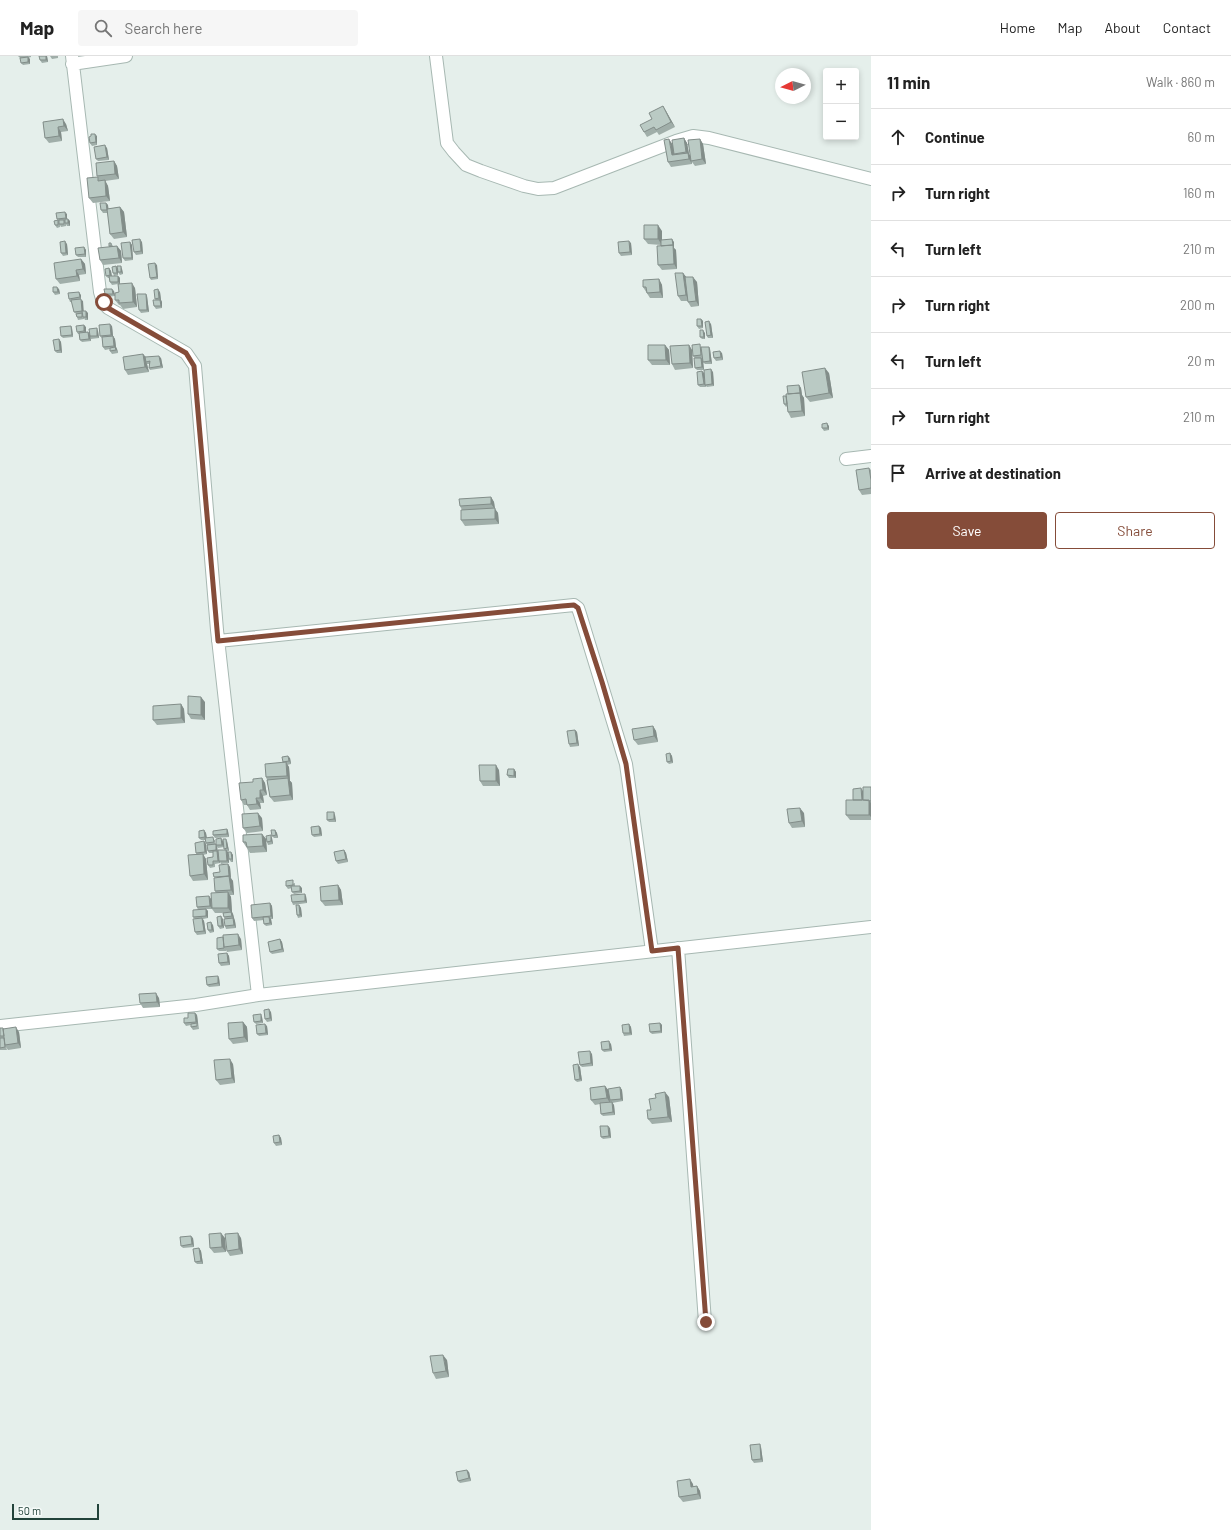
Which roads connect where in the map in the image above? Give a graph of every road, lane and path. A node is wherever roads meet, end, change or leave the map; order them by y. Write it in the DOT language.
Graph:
graph roads {
  1 [pos="126,56"];
  2 [pos="436,56"];
  3 [pos="72,60"];
  4 [pos="871,179"];
  5 [pos="871,456"];
  6 [pos="846,459"];
  7 [pos="218,641"];
  8 [pos="871,927"];
  9 [pos="678,948"];
  10 [pos="652,951"];
  11 [pos="258,995"];
  12 [pos="0,1026"];
  13 [pos="706,1322"];
  1 -- 3 [label="street"];
  2 -- 4 [label="street"];
  3 -- 7 [label="street"];
  5 -- 6 [label="street"];
  7 -- 10 [label="street"];
  7 -- 11 [label="street"];
  8 -- 9 [label="street"];
  9 -- 10 [label="street"];
  9 -- 13 [label="street"];
  10 -- 11 [label="street"];
  11 -- 12 [label="street"];
}
